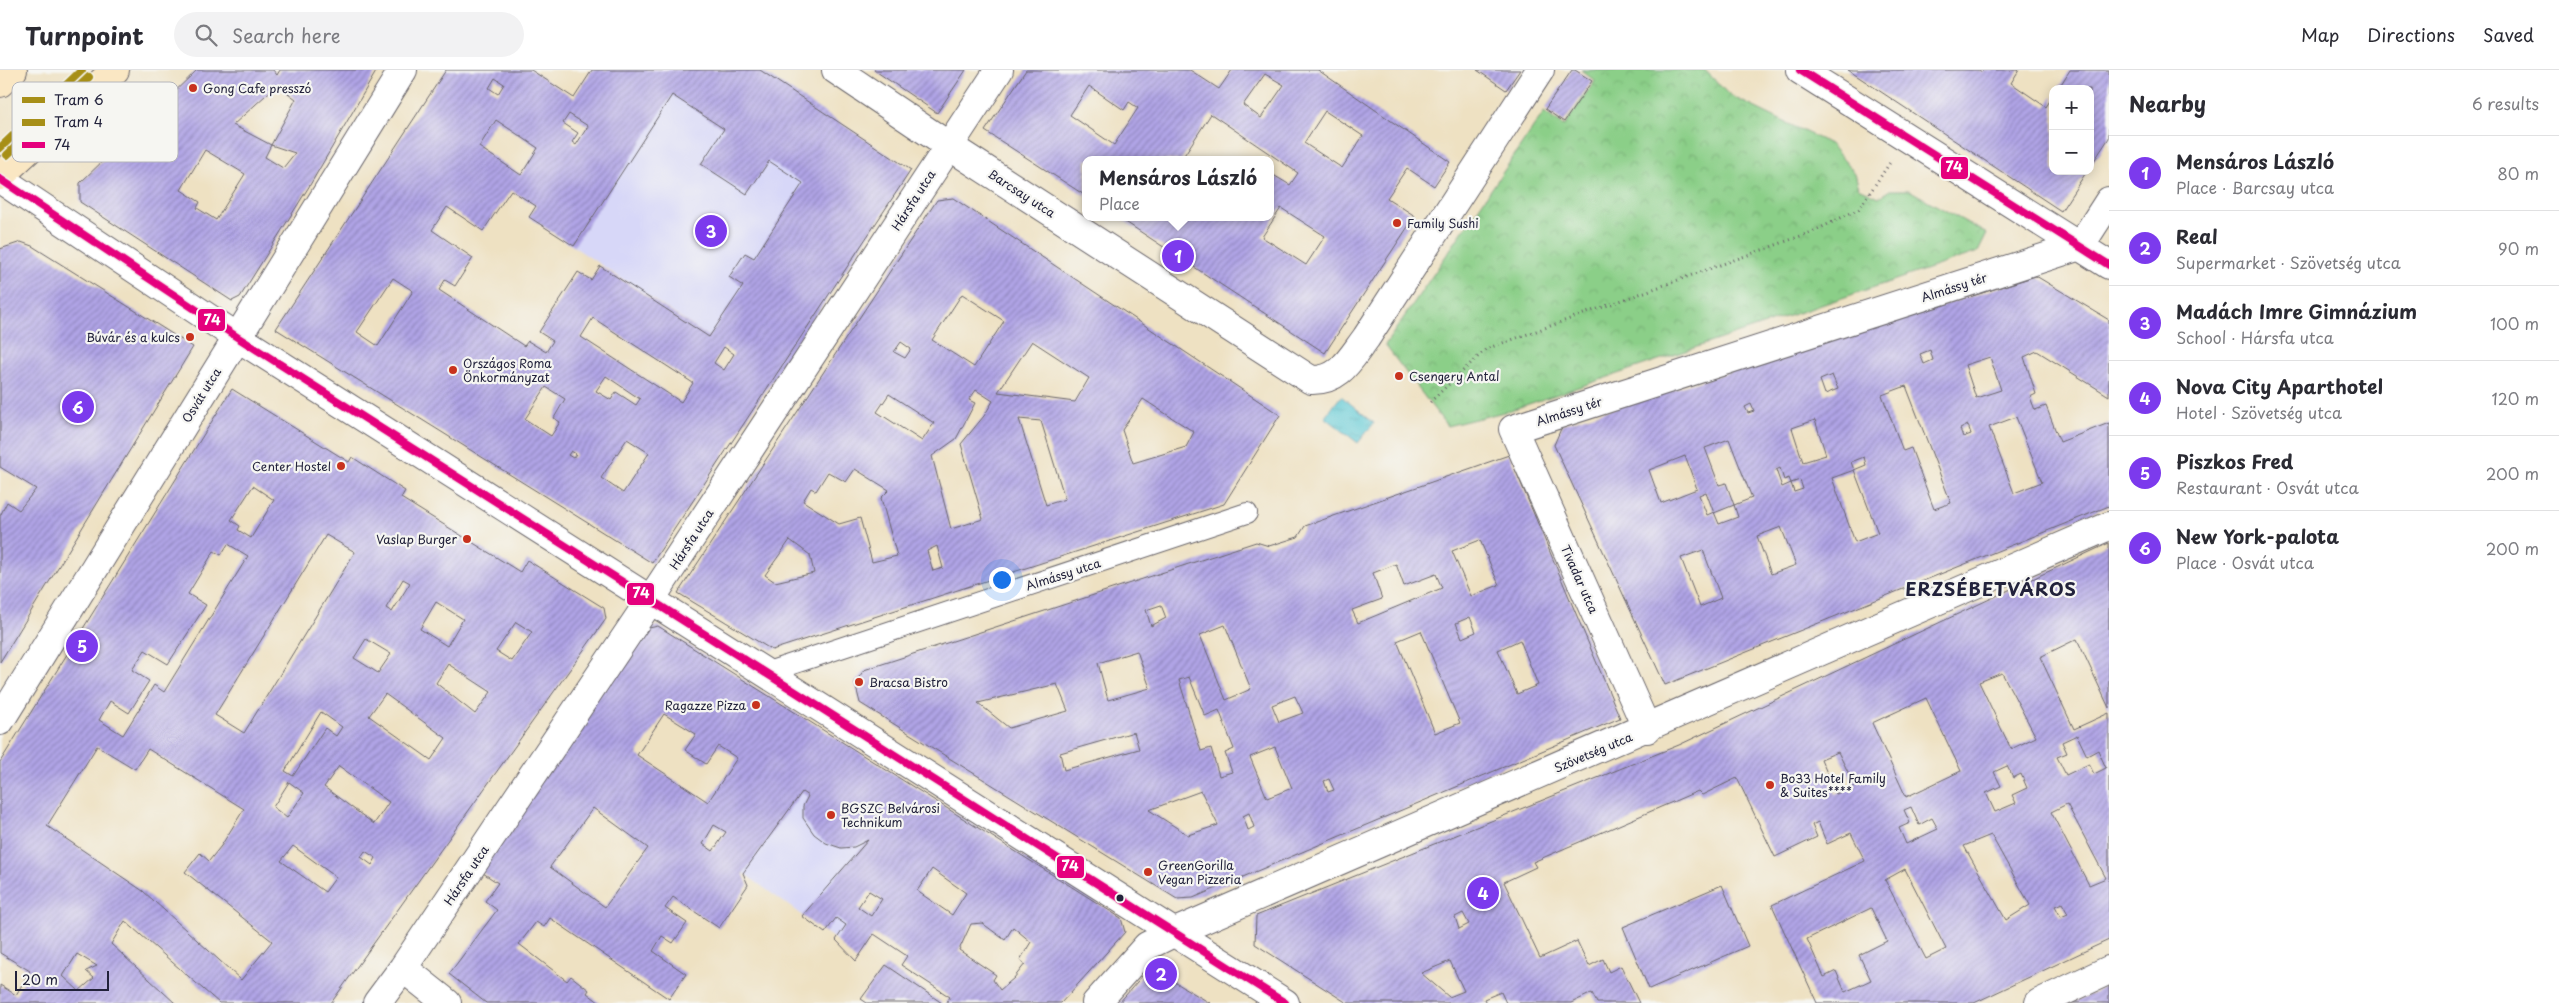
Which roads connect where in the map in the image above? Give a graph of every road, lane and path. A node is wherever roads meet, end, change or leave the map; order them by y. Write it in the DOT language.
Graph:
graph roads {
  1 [pos="13,70"];
  2 [pos="115,70"];
  3 [pos="403,70"];
  4 [pos="836,70"];
  5 [pos="999,70"];
  6 [pos="1540,70"];
  7 [pos="1800,70"];
  8 [pos="0,82"];
  9 [pos="102,82"];
  10 [pos="1906,137"];
  11 [pos="949,146"];
  12 [pos="17,162"];
  13 [pos="0,178"];
  14 [pos="2109,201"];
  15 [pos="2080,246"];
  16 [pos="2109,265"];
  17 [pos="237,337"];
  18 [pos="1430,402"];
  19 [pos="1513,429"];
  20 [pos="1247,513"];
  21 [pos="2109,526"];
  22 [pos="651,600"];
  23 [pos="765,673"];
  24 [pos="0,721"];
  25 [pos="1647,729"];
  26 [pos="1175,932"];
  27 [pos="404,968"];
  28 [pos="2109,970"];
  29 [pos="377,1003"];
  30 [pos="447,1003"];
  31 [pos="1096,1003"];
  32 [pos="1285,1003"];
  33 [pos="2039,1003"];
  1 -- 8 [label="main road"];
  2 -- 9 [label="main road"];
  3 -- 17 [label="street, Osvát utca"];
  4 -- 11 [label="street, Barcsay utca"];
  5 -- 11 [label="street, Hársfa utca"];
  6 -- 11 [label="street, Barcsay utca"];
  7 -- 10 [label="street"];
  10 -- 15 [label="street"];
  10 -- 18 [label="path"];
  11 -- 22 [label="street, Hársfa utca"];
  12 -- 13 [label="main road"];
  13 -- 17 [label="street"];
  14 -- 15 [label="street"];
  15 -- 16 [label="street"];
  15 -- 19 [label="street, Almássy tér"];
  17 -- 22 [label="street"];
  17 -- 24 [label="street, Osvát utca"];
  19 -- 25 [label="street, Tivadar utca"];
  20 -- 23 [label="street, Almássy utca"];
  21 -- 25 [label="street, Szövetség utca"];
  22 -- 23 [label="street"];
  22 -- 27 [label="street, Hársfa utca"];
  23 -- 26 [label="street"];
  25 -- 26 [label="street, Szövetség utca"];
  26 -- 31 [label="street, Szövetség utca"];
  26 -- 32 [label="street"];
  27 -- 29 [label="street, Hársfa utca"];
  27 -- 30 [label="street"];
  28 -- 33 [label="street"];
}
